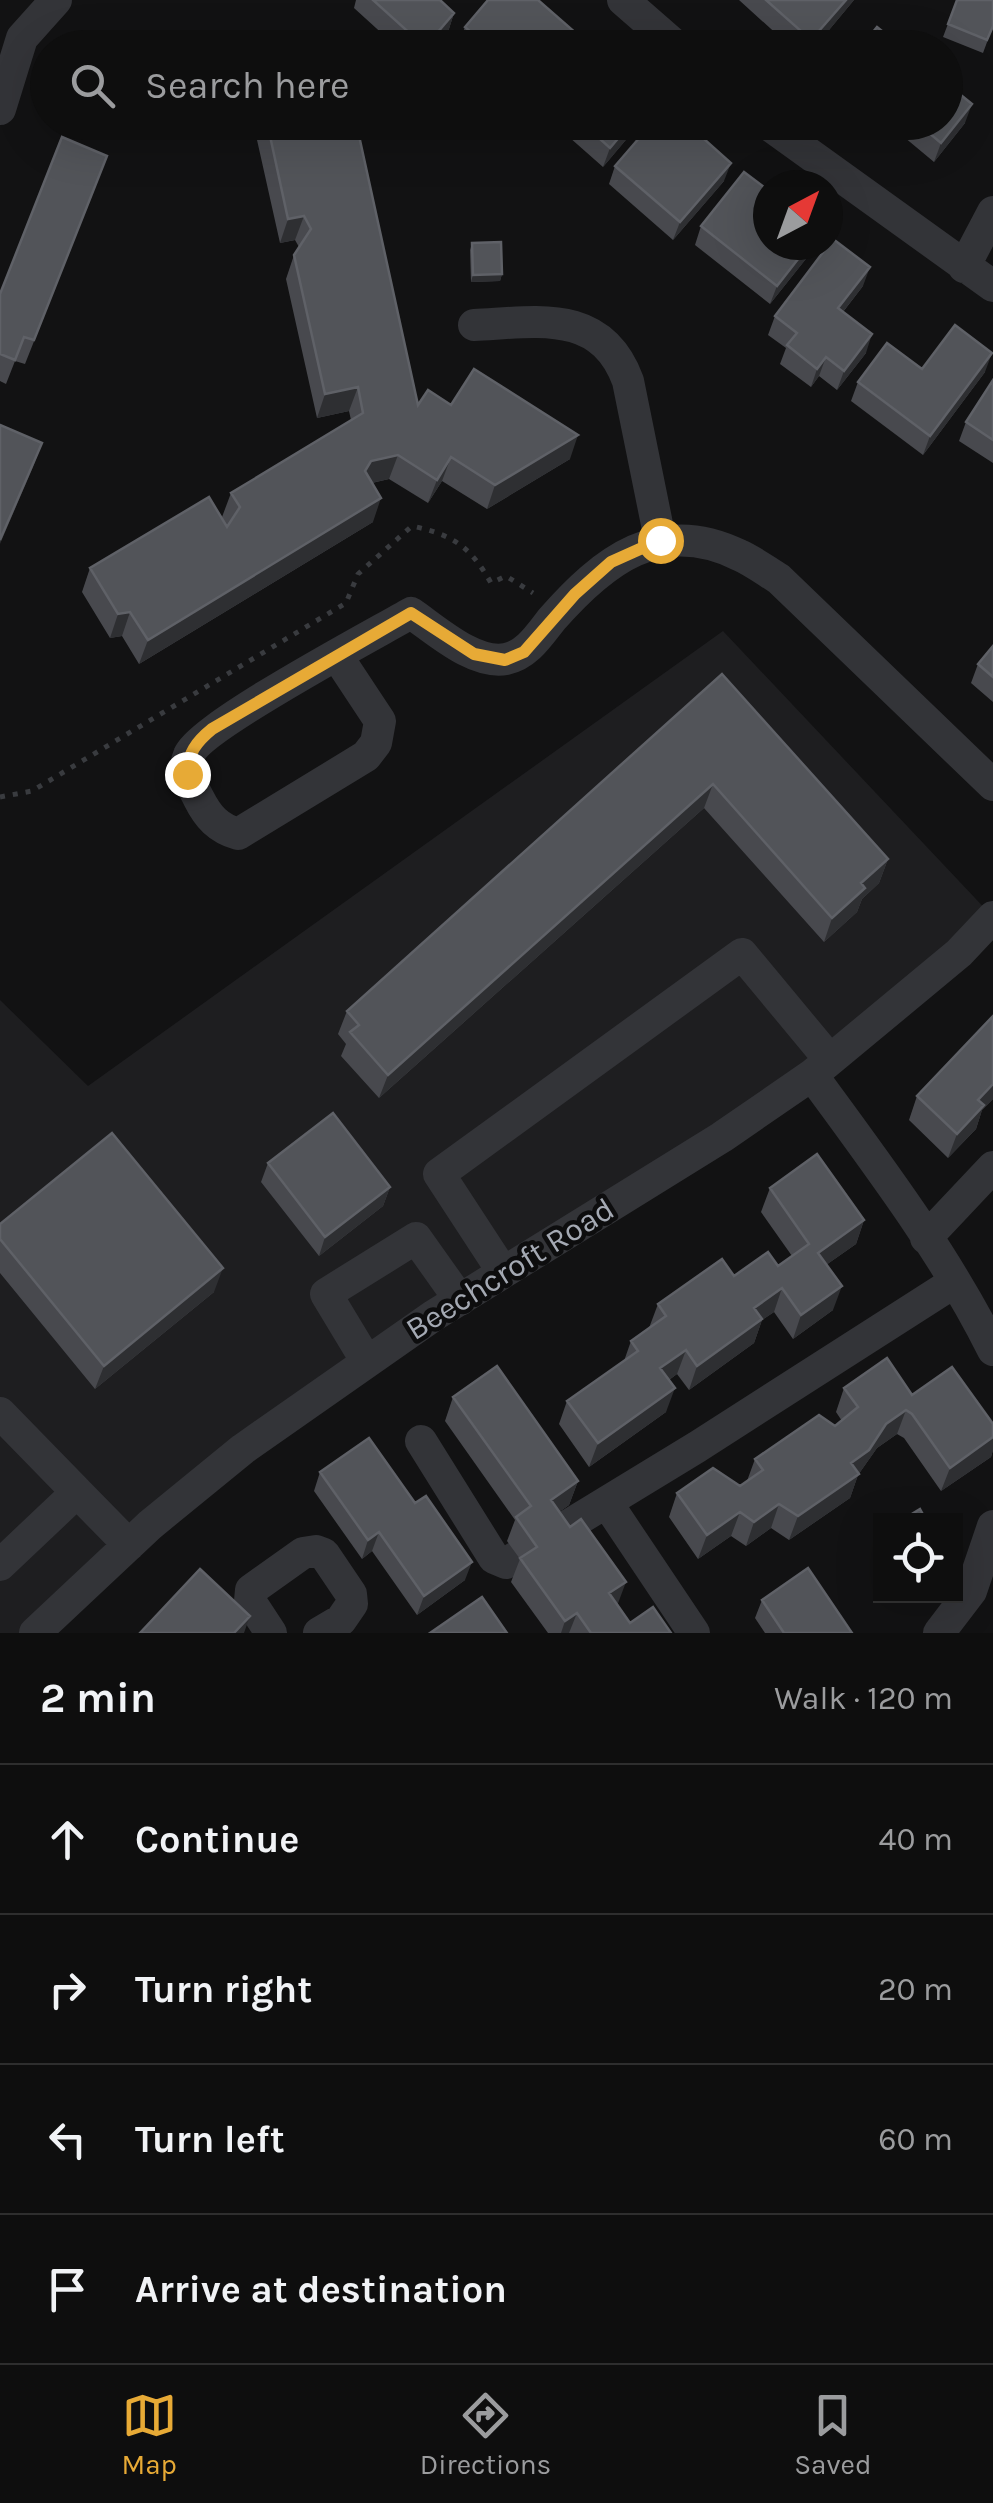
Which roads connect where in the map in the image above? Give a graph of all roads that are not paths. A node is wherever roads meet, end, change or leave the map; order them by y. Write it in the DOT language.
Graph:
graph roads {
  1 [pos="56,0"];
  2 [pos="623,0"];
  3 [pos="657,30"];
  4 [pos="0,109"];
  5 [pos="789,140"];
  6 [pos="993,212"];
  7 [pos="964,267"];
  8 [pos="993,286"];
  9 [pos="474,325"];
  10 [pos="660,540"];
  11 [pos="337,656"];
  12 [pos="993,785"];
  13 [pos="993,917"];
  14 [pos="822,1067"];
  15 [pos="993,1167"];
  16 [pos="926,1238"];
  17 [pos="503,1272"];
  18 [pos="954,1283"];
  19 [pos="460,1300"];
  20 [pos="993,1350"];
  21 [pos="367,1362"];
  22 [pos="10,1424"];
  23 [pos="421,1441"];
  24 [pos="77,1492"];
  25 [pos="607,1504"];
  26 [pos="993,1526"];
  27 [pos="551,1536"];
  28 [pos="129,1546"];
  29 [pos="518,1556"];
  30 [pos="0,1566"];
  31 [pos="35,1633"];
  32 [pos="272,1633"];
  33 [pos="319,1633"];
  34 [pos="694,1633"];
  35 [pos="939,1633"];
  1 -- 4 [label="street"];
  2 -- 3 [label="street"];
  5 -- 7 [label="street"];
  6 -- 7 [label="street"];
  7 -- 8 [label="street"];
  9 -- 10 [label="street"];
  10 -- 11 [label="street"];
  10 -- 12 [label="street"];
  11 -- 11 [label="street"];
  13 -- 14 [label="street, Beechcroft Road"];
  14 -- 16 [label="street"];
  14 -- 17 [label="street, Beechcroft Road"];
  14 -- 17 [label="street"];
  15 -- 16 [label="street"];
  16 -- 18 [label="street"];
  17 -- 19 [label="street, Beechcroft Road"];
  18 -- 20 [label="street"];
  18 -- 25 [label="street"];
  19 -- 21 [label="street, Beechcroft Road"];
  19 -- 21 [label="street"];
  21 -- 28 [label="street, Beechcroft Road"];
  22 -- 24 [label="street"];
  23 -- 29 [label="street"];
  24 -- 28 [label="street"];
  24 -- 30 [label="street"];
  25 -- 27 [label="street"];
  25 -- 34 [label="street"];
  26 -- 35 [label="street"];
  28 -- 31 [label="street, Beechcroft Road"];
  32 -- 33 [label="street"];
}
